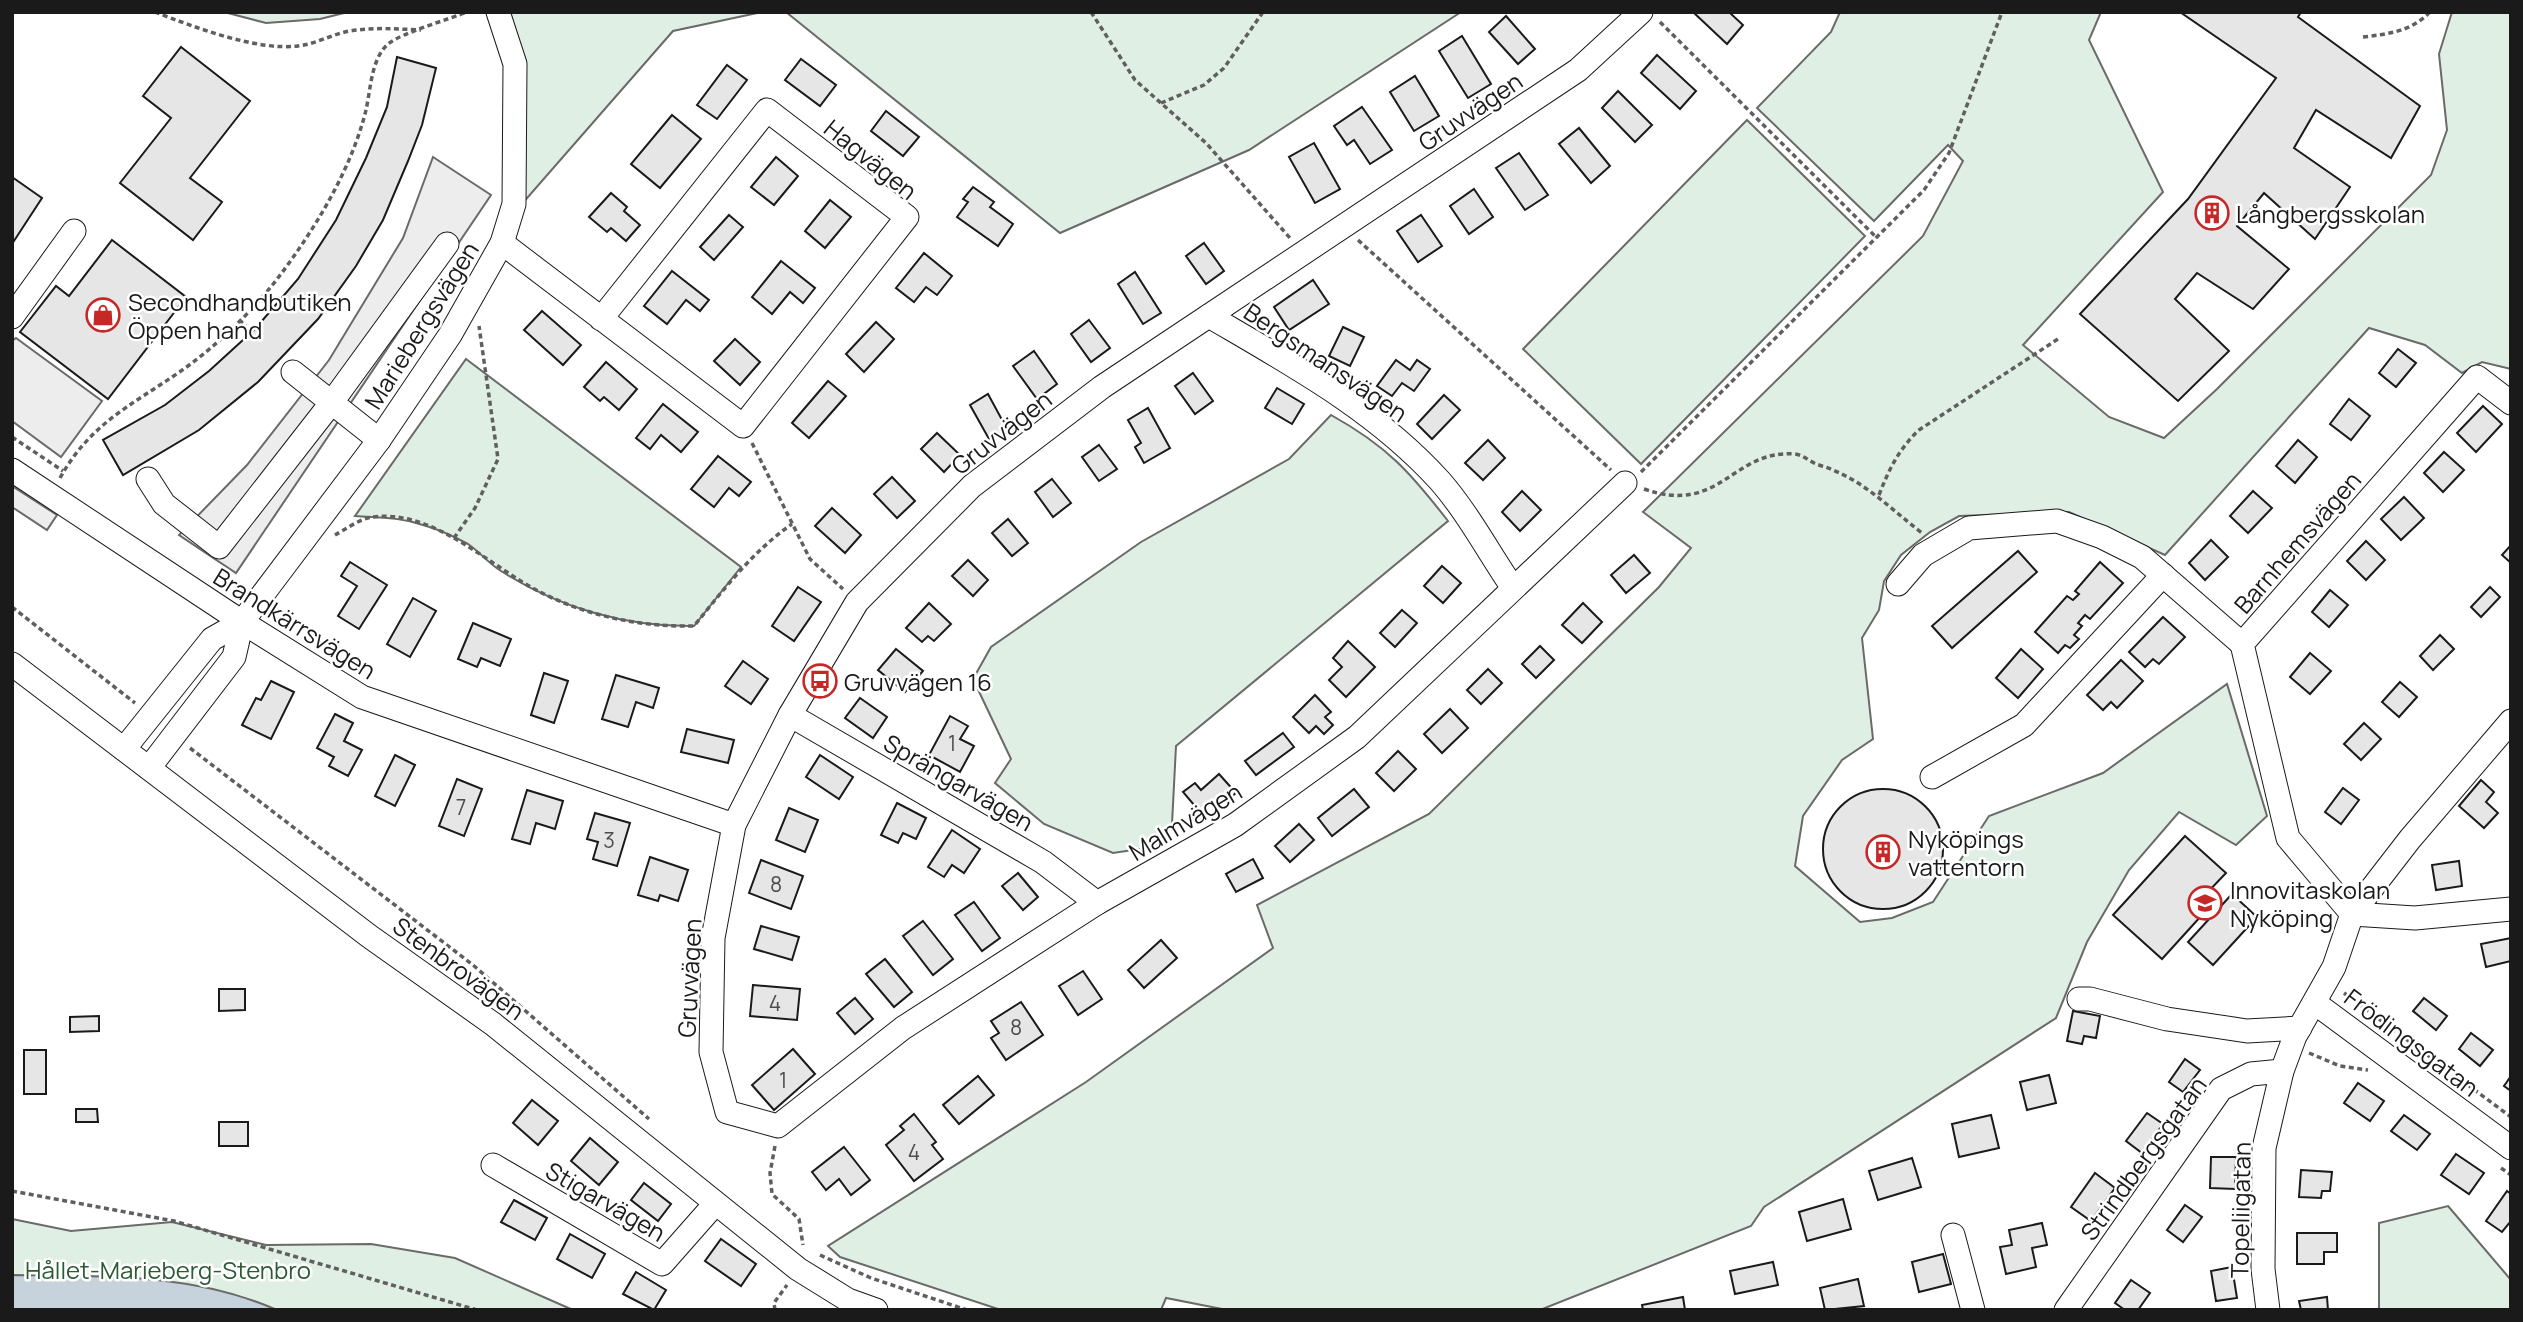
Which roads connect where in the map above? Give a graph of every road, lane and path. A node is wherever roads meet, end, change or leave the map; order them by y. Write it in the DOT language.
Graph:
graph roads {
  1 [pos="155,12"];
  2 [pos="467,12"];
  3 [pos="498,12"];
  4 [pos="1091,12"];
  5 [pos="1263,12"];
  6 [pos="1641,12"];
  7 [pos="1651,12"];
  8 [pos="2002,12"];
  9 [pos="2430,12"];
  10 [pos="423,30"];
  11 [pos="2363,37"];
  12 [pos="1161,103"];
  13 [pos="1343,227"];
  14 [pos="74,231"];
  15 [pos="1877,238"];
  16 [pos="502,243"];
  17 [pos="447,244"];
  18 [pos="1304,253"];
  19 [pos="471,298"];
  20 [pos="1209,316"];
  21 [pos="12,317"];
  22 [pos="601,318"];
  23 [pos="239,320"];
  24 [pos="246,326"];
  25 [pos="2058,340"];
  26 [pos="293,372"];
  27 [pos="331,402"];
  28 [pos="2511,403"];
  29 [pos="743,426"];
  30 [pos="12,438"];
  31 [pos="379,440"];
  32 [pos="12,470"];
  33 [pos="63,472"];
  34 [pos="148,479"];
  35 [pos="1625,483"];
  36 [pos="50,494"];
  37 [pos="1879,495"];
  38 [pos="792,524"];
  39 [pos="332,538"];
  40 [pos="454,538"];
  41 [pos="1939,545"];
  42 [pos="2162,575"];
  43 [pos="1898,584"];
  44 [pos="1513,587"];
  45 [pos="857,602"];
  46 [pos="12,607"];
  47 [pos="242,622"];
  48 [pos="2242,644"];
  49 [pos="12,664"];
  50 [pos="790,715"];
  51 [pos="151,716"];
  52 [pos="2511,721"];
  53 [pos="174,735"];
  54 [pos="124,749"];
  55 [pos="149,768"];
  56 [pos="1932,777"];
  57 [pos="734,825"];
  58 [pos="1097,903"];
  59 [pos="2511,909"];
  60 [pos="2352,914"];
  61 [pos="2327,980"];
  62 [pos="2079,999"];
  63 [pos="2315,1003"];
  64 [pos="2300,1028"];
  65 [pos="2285,1063"];
  66 [pos="2377,1077"];
  67 [pos="2511,1117"];
  68 [pos="778,1126"];
  69 [pos="659,1128"];
  70 [pos="2505,1157"];
  71 [pos="492,1165"];
  72 [pos="2511,1175"];
  73 [pos="12,1191"];
  74 [pos="714,1205"];
  75 [pos="1953,1235"];
  76 [pos="792,1239"];
  77 [pos="805,1257"];
  78 [pos="477,1310"];
  79 [pos="775,1310"];
  80 [pos="876,1310"];
  81 [pos="967,1310"];
  82 [pos="1973,1310"];
  83 [pos="2066,1310"];
  84 [pos="2268,1310"];
  1 -- 10 [label="path"];
  2 -- 10 [label="path"];
  3 -- 16 [label="street, Mariebergsvägen"];
  4 -- 12 [label="path"];
  5 -- 12 [label="path"];
  6 -- 13 [label="street, Gruvvägen"];
  7 -- 15 [label="path"];
  8 -- 15 [label="path"];
  9 -- 11 [label="path"];
  10 -- 23 [label="path"];
  12 -- 18 [label="path"];
  13 -- 18 [label="street, Gruvvägen"];
  13 -- 35 [label="path"];
  14 -- 21 [label="street"];
  15 -- 35 [label="path"];
  16 -- 19 [label="street, Mariebergsvägen"];
  16 -- 22 [label="street"];
  17 -- 27 [label="street"];
  18 -- 20 [label="street, Gruvvägen"];
  19 -- 31 [label="street, Mariebergsvägen"];
  19 -- 40 [label="path"];
  20 -- 44 [label="street, Bergsmansvägen"];
  20 -- 45 [label="street, Gruvvägen"];
  22 -- 29 [label="street"];
  22 -- 29 [label="street, Hagvägen"];
  23 -- 24 [label="path"];
  23 -- 33 [label="path"];
  25 -- 37 [label="path"];
  26 -- 27 [label="street"];
  27 -- 31 [label="street"];
  27 -- 34 [label="street"];
  28 -- 48 [label="street, Barnhemsvägen"];
  29 -- 38 [label="path"];
  30 -- 33 [label="path"];
  31 -- 47 [label="street, Mariebergsvägen"];
  32 -- 36 [label="street, Brandkärrsvägen"];
  33 -- 36 [label="path"];
  35 -- 37 [label="path"];
  35 -- 44 [label="street, Malmvägen"];
  36 -- 47 [label="street, Brandkärrsvägen"];
  37 -- 41 [label="path"];
  38 -- 40 [label="path"];
  38 -- 45 [label="path"];
  39 -- 40 [label="path"];
  41 -- 42 [label="street"];
  41 -- 43 [label="street"];
  42 -- 48 [label="street"];
  42 -- 56 [label="street"];
  44 -- 58 [label="street, Malmvägen"];
  45 -- 50 [label="street, Gruvvägen"];
  46 -- 51 [label="path"];
  47 -- 51 [label="street, Mariebergsvägen"];
  47 -- 53 [label="street, Mariebergsvägen"];
  47 -- 57 [label="street, Brandkärrsvägen"];
  48 -- 60 [label="street, Barnhemsvägen"];
  49 -- 54 [label="street, Stenbrovägen"];
  50 -- 57 [label="street, Gruvvägen"];
  50 -- 58 [label="street, Sprängarvägen"];
  51 -- 54 [label="street, Mariebergsvägen"];
  52 -- 60 [label="street"];
  53 -- 55 [label="street, Mariebergsvägen"];
  53 -- 69 [label="path"];
  54 -- 55 [label="street, Stenbrovägen"];
  55 -- 74 [label="street, Stenbrovägen"];
  57 -- 68 [label="street, Gruvvägen"];
  58 -- 68 [label="street, Malmvägen"];
  59 -- 60 [label="street"];
  60 -- 61 [label="street"];
  61 -- 63 [label="street"];
  61 -- 67 [label="path"];
  62 -- 64 [label="street"];
  63 -- 64 [label="street"];
  63 -- 70 [label="street, Frödingsgatan"];
  64 -- 65 [label="street"];
  65 -- 66 [label="path"];
  65 -- 83 [label="street, Strindbergsgatan"];
  65 -- 84 [label="street, Topeliigatan"];
  68 -- 77 [label="path"];
  70 -- 72 [label="path"];
  71 -- 74 [label="street, Stigarvägen"];
  73 -- 78 [label="path"];
  74 -- 77 [label="street, Stenbrovägen"];
  75 -- 82 [label="street"];
  76 -- 77 [label="path"];
  77 -- 79 [label="path"];
  77 -- 80 [label="street, Stenbrovägen"];
  77 -- 81 [label="path"];
}
